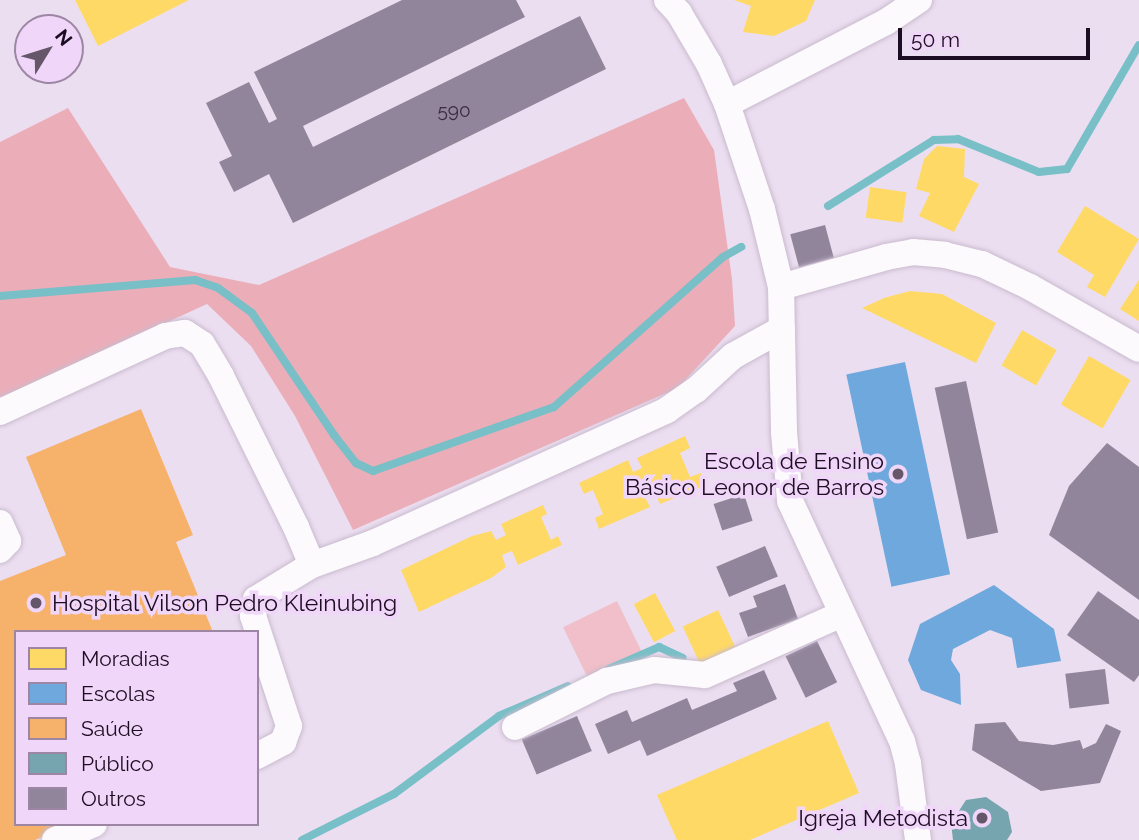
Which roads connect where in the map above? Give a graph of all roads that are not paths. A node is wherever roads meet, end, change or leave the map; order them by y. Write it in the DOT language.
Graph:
graph roads {
  1 [pos="667,0"];
  2 [pos="919,0"];
  3 [pos="727,104"];
  4 [pos="781,287"];
  5 [pos="782,329"];
  6 [pos="1139,349"];
  7 [pos="0,412"];
  8 [pos="0,523"];
  9 [pos="0,550"];
  10 [pos="312,565"];
  11 [pos="842,614"];
  12 [pos="258,630"];
  13 [pos="259,634"];
  14 [pos="515,727"];
  15 [pos="259,755"];
  16 [pos="89,826"];
  17 [pos="55,840"];
  18 [pos="918,840"];
  1 -- 3 [label="street"];
  2 -- 3 [label="street"];
  3 -- 4 [label="street"];
  4 -- 5 [label="street"];
  4 -- 6 [label="street"];
  5 -- 10 [label="street"];
  5 -- 11 [label="street"];
  7 -- 10 [label="street"];
  8 -- 9 [label="street"];
  10 -- 12 [label="street"];
  11 -- 14 [label="street"];
  11 -- 18 [label="street"];
  13 -- 15 [label="street"];
  16 -- 17 [label="street"];
}
